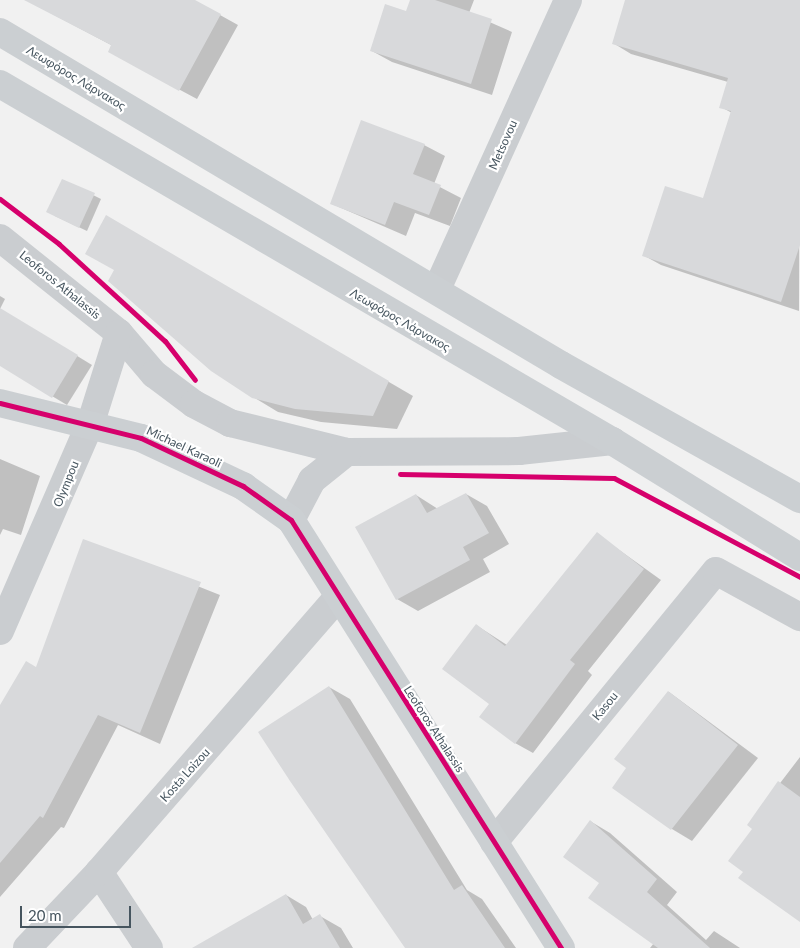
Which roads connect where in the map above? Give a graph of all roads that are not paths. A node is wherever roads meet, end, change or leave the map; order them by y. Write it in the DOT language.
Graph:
graph roads {
  1 [pos="568,0"];
  2 [pos="0,32"];
  3 [pos="0,84"];
  4 [pos="0,238"];
  5 [pos="437,289"];
  6 [pos="119,332"];
  7 [pos="0,403"];
  8 [pos="91,422"];
  9 [pos="612,442"];
  10 [pos="347,452"];
  11 [pos="800,499"];
  12 [pos="291,520"];
  13 [pos="800,557"];
  14 [pos="338,597"];
  15 [pos="800,618"];
  16 [pos="0,631"];
  17 [pos="494,842"];
  18 [pos="99,872"];
  19 [pos="27,948"];
  20 [pos="149,948"];
  21 [pos="561,948"];
  1 -- 5 [label="street, Metsovou"];
  2 -- 5 [label="main road, Λεωφόρος Λάρνακος"];
  3 -- 9 [label="main road, Λεωφόρος Λάρνακος"];
  4 -- 6 [label="street, Leoforos Athalassis"];
  5 -- 11 [label="main road, Λεωφόρος Λάρνακος"];
  6 -- 8 [label="street, Olympou"];
  6 -- 10 [label="street"];
  7 -- 8 [label="main road, Michael Karaoli"];
  8 -- 12 [label="main road, Michael Karaoli"];
  8 -- 16 [label="street, Olympou"];
  9 -- 10 [label="street"];
  9 -- 13 [label="main road, Λεωφόρος Λάρνακος"];
  10 -- 12 [label="street"];
  12 -- 14 [label="main road, Leoforos Athalassis"];
  14 -- 17 [label="main road, Leoforos Athalassis"];
  14 -- 18 [label="street, Kosta Loizou"];
  15 -- 17 [label="street, Kasou"];
  17 -- 21 [label="main road, Leoforos Athalassis"];
  18 -- 19 [label="street, Kosta Loizou"];
  18 -- 20 [label="street"];
}
